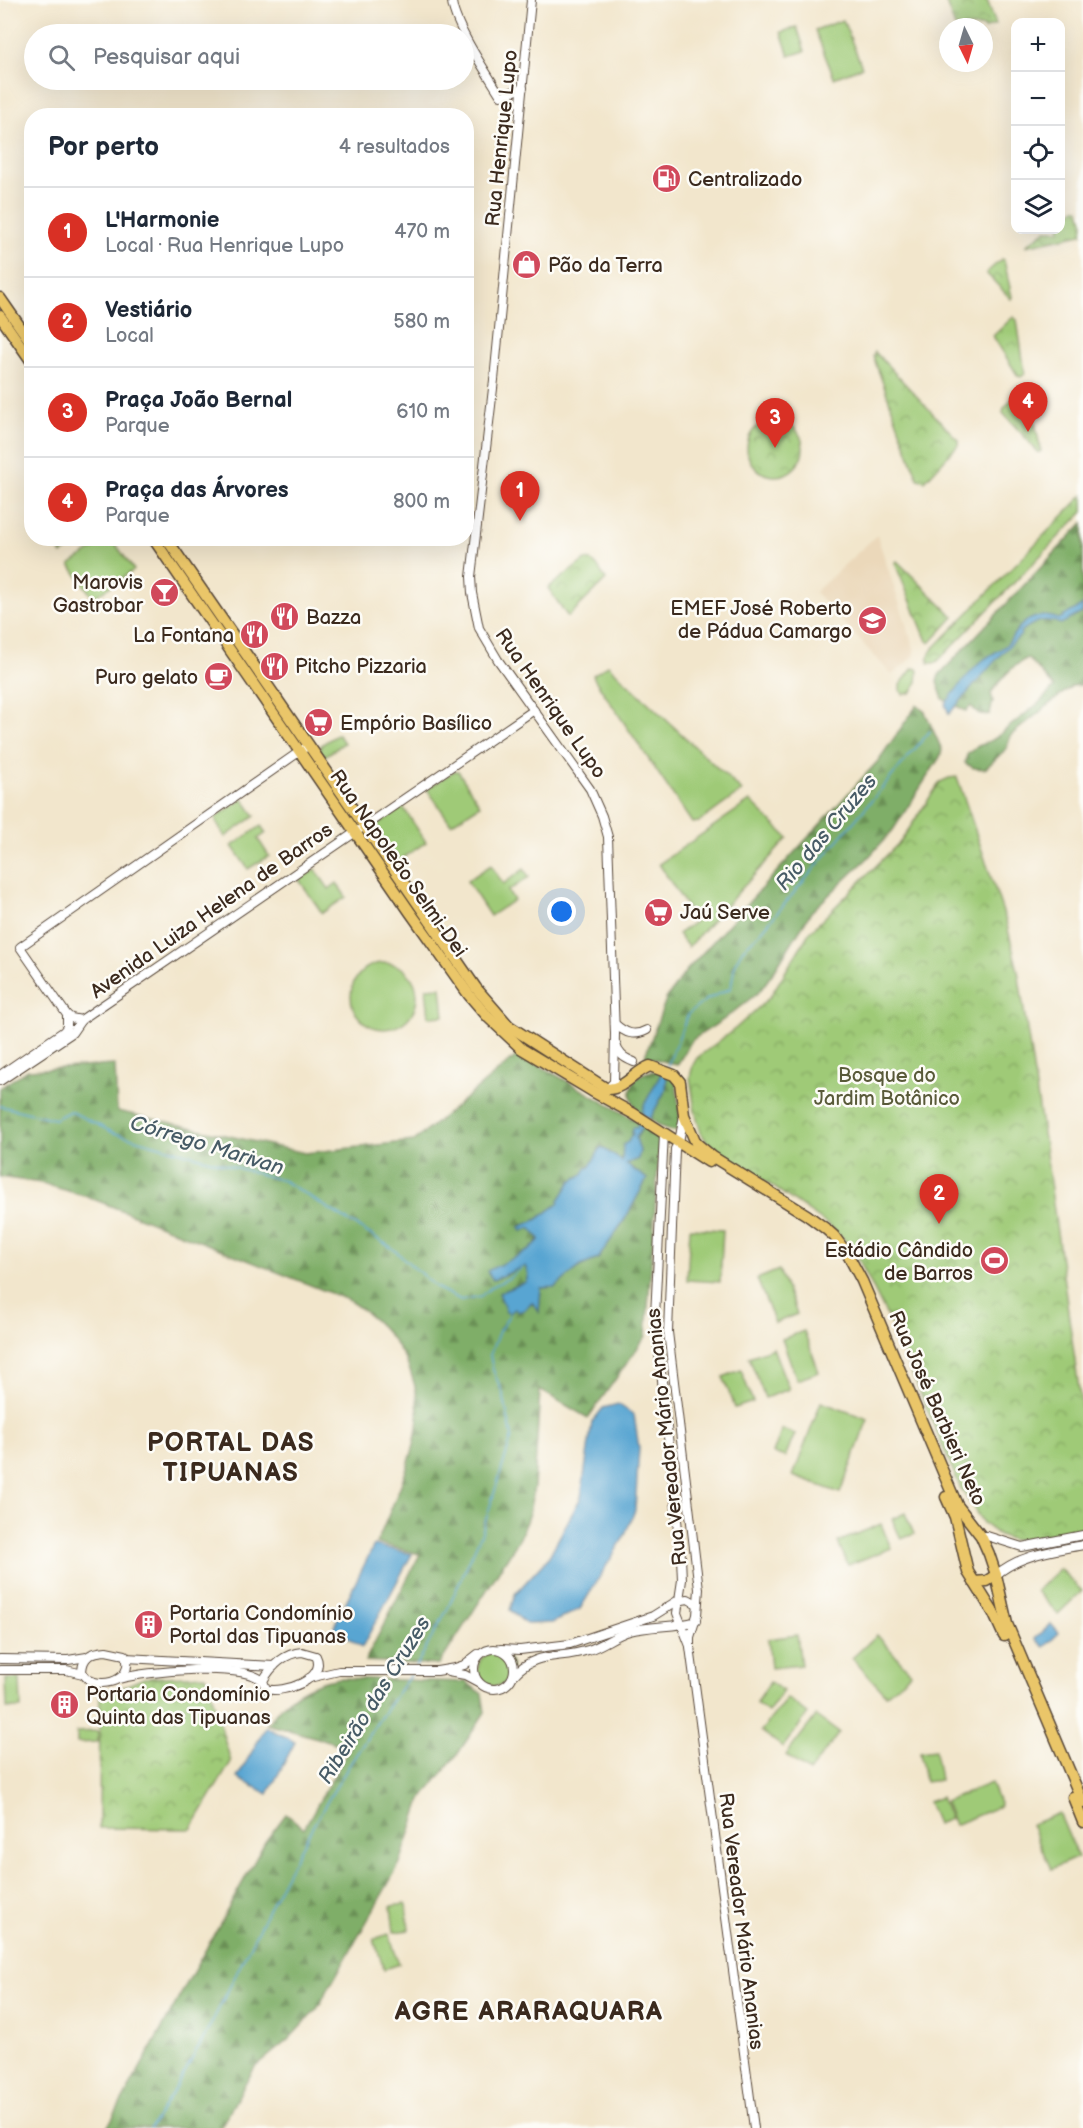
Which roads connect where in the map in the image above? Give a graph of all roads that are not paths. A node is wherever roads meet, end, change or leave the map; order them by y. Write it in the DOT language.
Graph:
graph roads {
  1 [pos="452,0"];
  2 [pos="531,0"];
  3 [pos="460,24"];
  4 [pos="474,49"];
  5 [pos="523,88"];
  6 [pos="0,298"];
  7 [pos="0,316"];
  8 [pos="24,332"];
  9 [pos="24,350"];
  10 [pos="159,546"];
  11 [pos="171,546"];
  12 [pos="534,710"];
  13 [pos="305,749"];
  14 [pos="360,828"];
  15 [pos="67,1015"];
  16 [pos="81,1020"];
  17 [pos="615,1024"];
  18 [pos="647,1029"];
  19 [pos="615,1034"];
  20 [pos="634,1062"];
  21 [pos="654,1067"];
  22 [pos="0,1075"];
  23 [pos="0,1081"];
  24 [pos="607,1089"];
  25 [pos="684,1115"];
  26 [pos="659,1130"];
  27 [pos="679,1142"];
  28 [pos="1083,1534"];
  29 [pos="981,1536"];
  30 [pos="1083,1545"];
  31 [pos="962,1549"];
  32 [pos="996,1575"];
  33 [pos="974,1582"];
  34 [pos="677,1600"];
  35 [pos="698,1604"];
  36 [pos="696,1621"];
  37 [pos="681,1624"];
  38 [pos="690,1647"];
  39 [pos="501,1649"];
  40 [pos="478,1654"];
  41 [pos="87,1657"];
  42 [pos="126,1658"];
  43 [pos="0,1659"];
  44 [pos="319,1664"];
  45 [pos="274,1666"];
  46 [pos="0,1670"];
  47 [pos="339,1671"];
  48 [pos="437,1671"];
  49 [pos="83,1674"];
  50 [pos="514,1675"];
  51 [pos="309,1678"];
  52 [pos="119,1679"];
  53 [pos="263,1681"];
  54 [pos="481,1685"];
  55 [pos="1083,1803"];
  56 [pos="1083,1822"];
  57 [pos="754,2128"];
  1 -- 3 [label="street"];
  2 -- 5 [label="street, Rua Henrique Lupo"];
  4 -- 5 [label="street"];
  5 -- 12 [label="street, Rua Henrique Lupo"];
  6 -- 8 [label="main road"];
  7 -- 9 [label="main road"];
  10 -- 13 [label="main road, Rua Napoleão Selmi-Dei"];
  11 -- 13 [label="main road, Rua Napoleão Selmi-Dei"];
  12 -- 14 [label="street, Avenida Luiza Helena de Barros"];
  12 -- 17 [label="street, Rua Henrique Lupo"];
  13 -- 14 [label="main road, Rua Napoleão Selmi-Dei"];
  13 -- 15 [label="street"];
  14 -- 16 [label="street, Avenida Luiza Helena de Barros"];
  14 -- 24 [label="main road, Rua Napoleão Selmi-Dei"];
  14 -- 26 [label="main road, Rua Napoleão Selmi-Dei"];
  15 -- 16 [label="street"];
  15 -- 22 [label="street"];
  16 -- 23 [label="street, Avenida Luiza Helena de Barros"];
  17 -- 18 [label="street"];
  17 -- 19 [label="street, Rua Henrique Lupo"];
  19 -- 20 [label="street, Rua Henrique Lupo"];
  19 -- 24 [label="street, Rua Henrique Lupo"];
  20 -- 21 [label="main road, Rua José Barbieri Neto"];
  21 -- 24 [label="main road"];
  21 -- 25 [label="main road, Rua José Barbieri Neto"];
  25 -- 27 [label="street, Rua Vereador Mário Ananias"];
  25 -- 29 [label="main road, Rua José Barbieri Neto"];
  26 -- 27 [label="main road, Rua Napoleão Selmi-Dei"];
  26 -- 34 [label="street, Rua Vereador Mário Ananias"];
  27 -- 31 [label="main road, Rua José Barbieri Neto"];
  27 -- 35 [label="street, Rua Vereador Mário Ananias"];
  28 -- 29 [label="street"];
  29 -- 31 [label="main road"];
  29 -- 32 [label="main road, Rua José Barbieri Neto"];
  30 -- 32 [label="street"];
  31 -- 33 [label="main road, Rua José Barbieri Neto"];
  32 -- 33 [label="main road"];
  32 -- 55 [label="main road"];
  33 -- 56 [label="main road"];
  34 -- 35 [label="street"];
  34 -- 37 [label="street, Rua Vereador Mário Ananias"];
  34 -- 39 [label="street"];
  35 -- 36 [label="street, Rua Vereador Mário Ananias"];
  36 -- 37 [label="street"];
  36 -- 38 [label="street, Rua Vereador Mário Ananias"];
  37 -- 38 [label="street, Rua Vereador Mário Ananias"];
  37 -- 50 [label="street"];
  38 -- 57 [label="street, Rua Vereador Mário Ananias"];
  39 -- 40 [label="street"];
  39 -- 50 [label="street"];
  40 -- 48 [label="street"];
  40 -- 54 [label="street"];
  41 -- 42 [label="street"];
  41 -- 43 [label="street"];
  41 -- 49 [label="street"];
  42 -- 45 [label="street"];
  42 -- 52 [label="street"];
  44 -- 45 [label="street"];
  44 -- 47 [label="street"];
  44 -- 51 [label="street"];
  45 -- 53 [label="street"];
  46 -- 49 [label="street"];
  47 -- 48 [label="street"];
  47 -- 51 [label="street"];
  48 -- 54 [label="street"];
  49 -- 52 [label="street"];
  50 -- 54 [label="street"];
  51 -- 53 [label="street"];
  52 -- 53 [label="street"];
}
